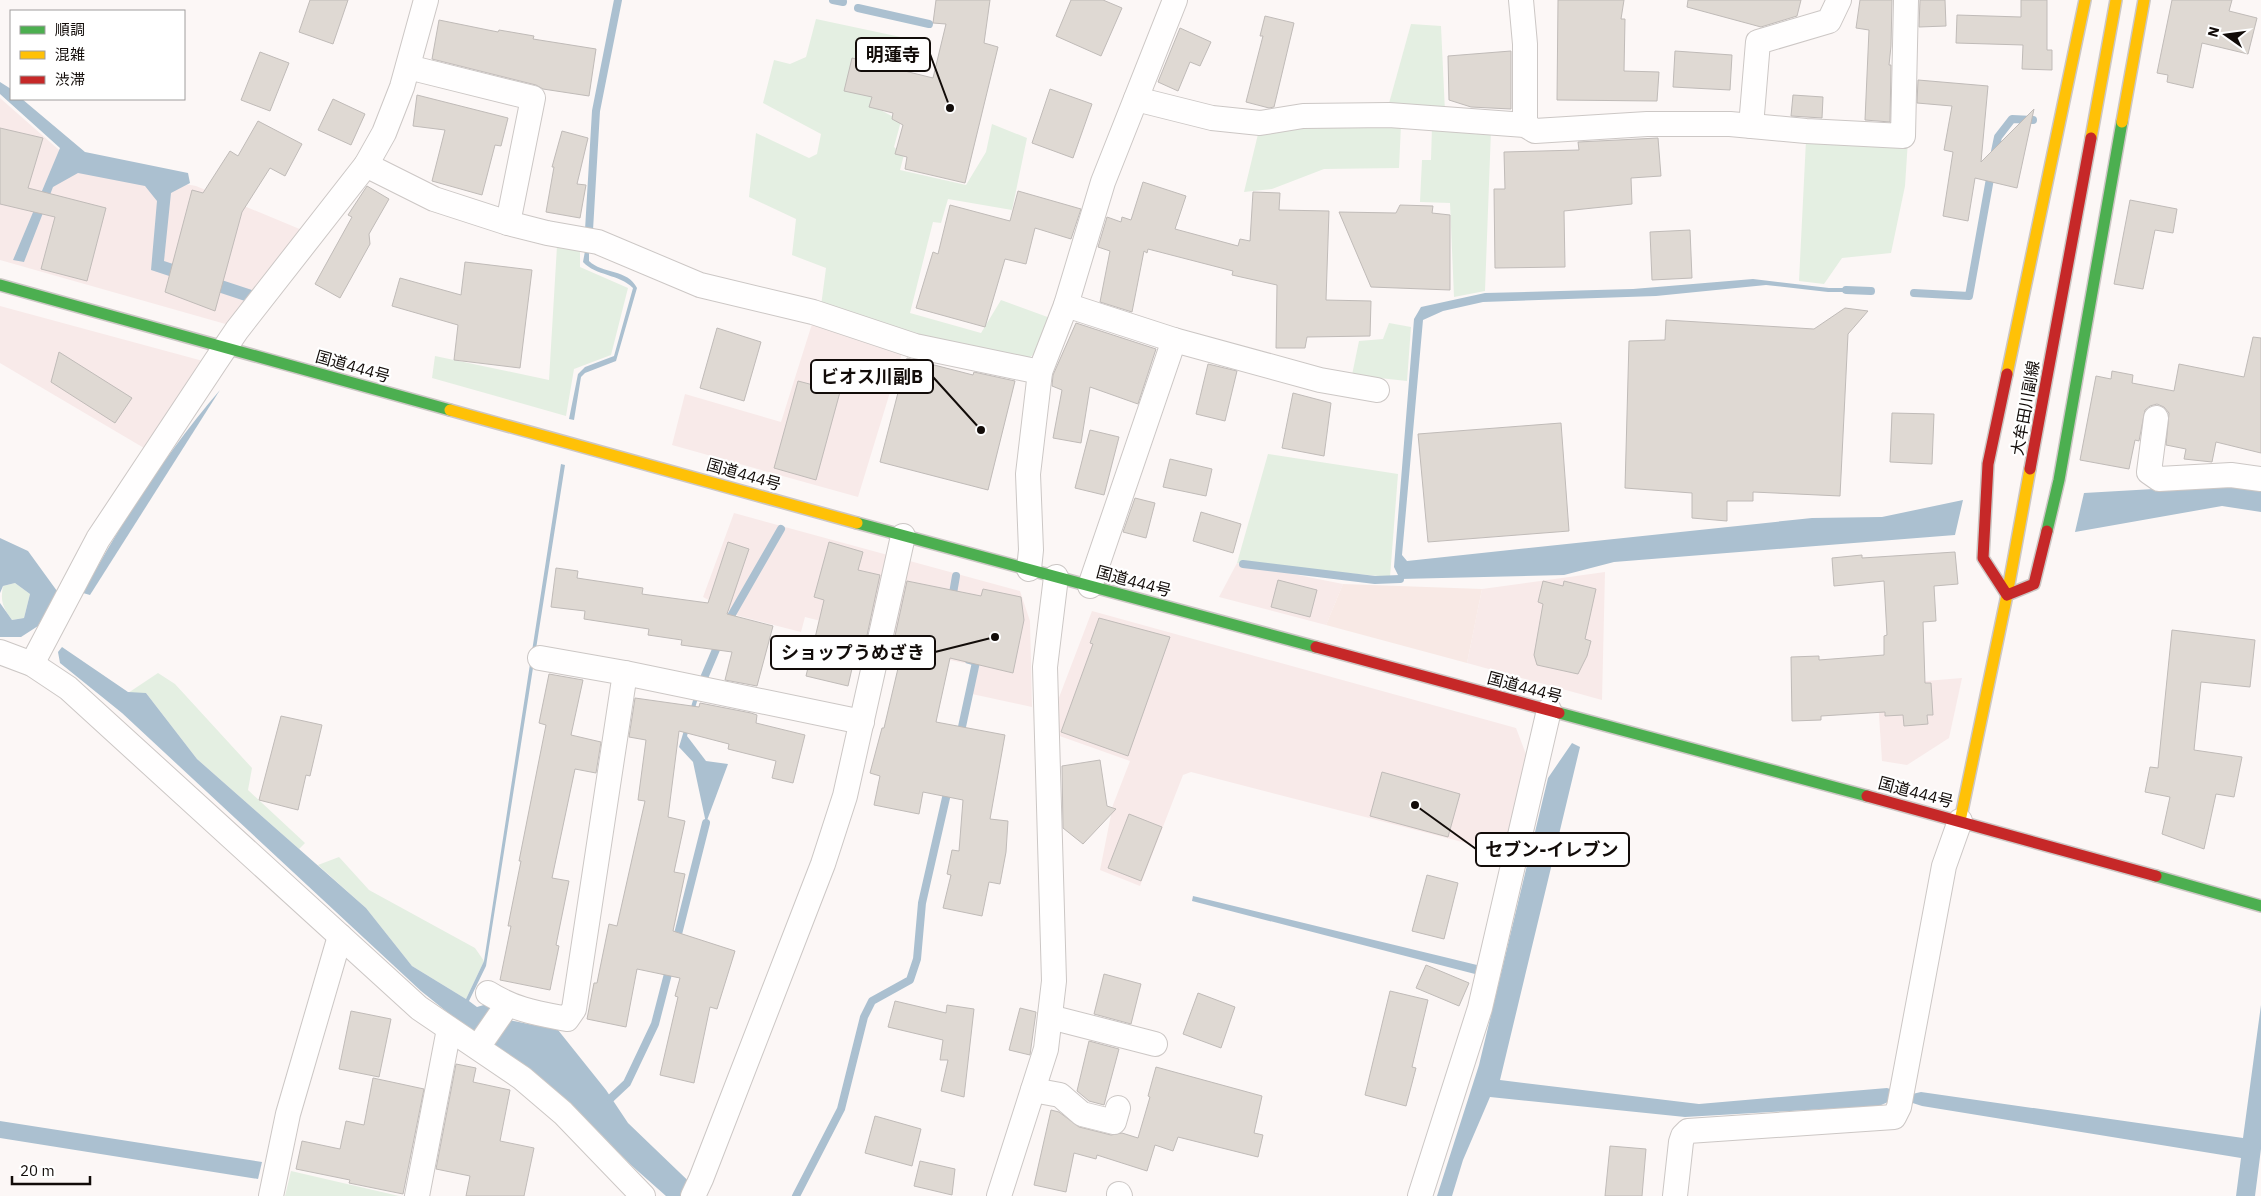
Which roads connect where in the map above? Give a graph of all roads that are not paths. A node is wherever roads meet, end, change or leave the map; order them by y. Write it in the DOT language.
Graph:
graph roads {
  1 [pos="426,0"];
  2 [pos="1175,0"];
  3 [pos="1521,0"];
  4 [pos="1838,0"];
  5 [pos="1906,0"];
  6 [pos="2085,0"];
  7 [pos="2116,0"];
  8 [pos="2144,0"];
  9 [pos="408,67"];
  10 [pos="1136,98"];
  11 [pos="1525,125"];
  12 [pos="1752,126"];
  13 [pos="366,165"];
  14 [pos="508,223"];
  15 [pos="0,285"];
  16 [pos="1066,305"];
  17 [pos="1174,340"];
  18 [pos="225,347"];
  19 [pos="1040,372"];
  20 [pos="1377,390"];
  21 [pos="2156,418"];
  22 [pos="2261,479"];
  23 [pos="903,536"];
  24 [pos="1029,569"];
  25 [pos="1056,577"];
  26 [pos="1090,586"];
  27 [pos="2007,594"];
  28 [pos="0,652"];
  29 [pos="540,658"];
  30 [pos="32,664"];
  31 [pos="625,673"];
  32 [pos="1549,710"];
  33 [pos="862,722"];
  34 [pos="1960,821"];
  35 [pos="2260,902"];
  36 [pos="340,936"];
  37 [pos="1050,1017"];
  38 [pos="448,1029"];
  39 [pos="1155,1044"];
  40 [pos="478,1047"];
  41 [pos="1033,1090"];
  42 [pos="1118,1108"];
  43 [pos="697,1187"];
  44 [pos="271,1196"];
  45 [pos="417,1196"];
  46 [pos="643,1196"];
  47 [pos="999,1196"];
  48 [pos="1420,1196"];
  49 [pos="1675,1196"];
  1 -- 9 [label="street"];
  2 -- 10 [label="street"];
  3 -- 11 [label="street"];
  4 -- 12 [label="street"];
  5 -- 12 [label="street"];
  6 -- 27 [label="main road"];
  7 -- 27 [label="main road, 大牟田川副線"];
  8 -- 27 [label="main road"];
  9 -- 13 [label="street"];
  9 -- 14 [label="street"];
  10 -- 11 [label="street"];
  10 -- 16 [label="street"];
  11 -- 12 [label="street"];
  13 -- 14 [label="street"];
  13 -- 18 [label="street"];
  14 -- 19 [label="street"];
  15 -- 18 [label="main road, 国道444号"];
  16 -- 17 [label="street"];
  16 -- 19 [label="street"];
  17 -- 20 [label="street"];
  17 -- 26 [label="street"];
  18 -- 23 [label="main road, 国道444号"];
  18 -- 30 [label="street"];
  19 -- 24 [label="street"];
  21 -- 22 [label="street"];
  23 -- 24 [label="main road, 国道444号"];
  23 -- 33 [label="street"];
  24 -- 25 [label="main road, 国道444号"];
  25 -- 26 [label="main road, 国道444号"];
  25 -- 37 [label="street"];
  26 -- 32 [label="main road, 国道444号"];
  27 -- 34 [label="main road, 大牟田川副線"];
  28 -- 30 [label="street"];
  29 -- 31 [label="street"];
  30 -- 36 [label="street"];
  31 -- 33 [label="street"];
  31 -- 40 [label="street"];
  32 -- 34 [label="main road, 国道444号"];
  32 -- 48 [label="street"];
  33 -- 43 [label="street"];
  34 -- 35 [label="main road, 国道444号"];
  34 -- 49 [label="street"];
  36 -- 38 [label="street"];
  36 -- 44 [label="street"];
  37 -- 39 [label="street"];
  37 -- 41 [label="street"];
  38 -- 40 [label="street"];
  38 -- 45 [label="street"];
  40 -- 46 [label="street"];
  41 -- 42 [label="street"];
  41 -- 47 [label="street"];
}
